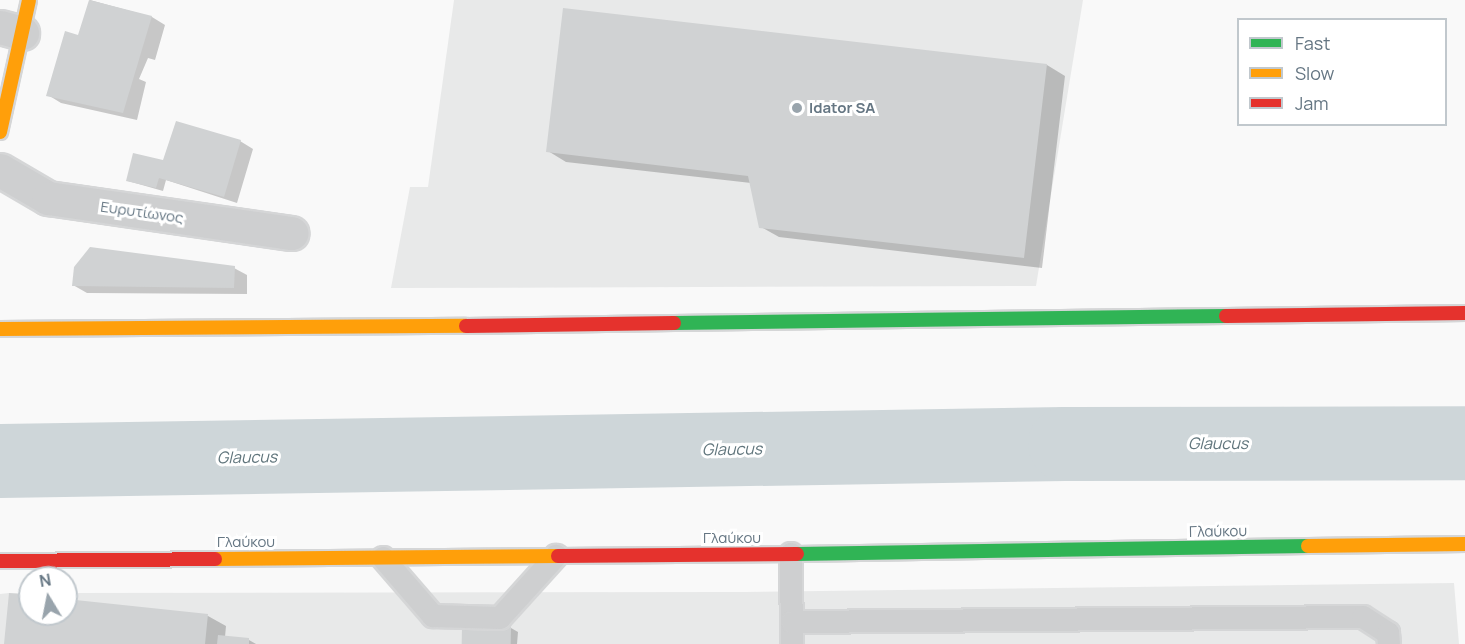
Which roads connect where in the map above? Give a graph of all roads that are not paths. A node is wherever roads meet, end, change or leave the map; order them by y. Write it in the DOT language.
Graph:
graph roads {
  1 [pos="29,0"];
  2 [pos="11,30"];
  3 [pos="0,132"];
  4 [pos="0,170"];
  5 [pos="292,233"];
  6 [pos="1465,313"];
  7 [pos="0,329"];
  8 [pos="1465,544"];
  9 [pos="791,554"];
  10 [pos="556,556"];
  11 [pos="383,558"];
  12 [pos="0,561"];
  13 [pos="792,633"];
  14 [pos="1389,644"];
  1 -- 2 [label="main road"];
  2 -- 3 [label="main road"];
  4 -- 5 [label="street, Ευρυτίωνος"];
  6 -- 7 [label="main road"];
  8 -- 9 [label="main road, Γλαύκου"];
  9 -- 10 [label="main road, Γλαύκου"];
  9 -- 13 [label="lane"];
  10 -- 11 [label="main road, Γλαύκου"];
  10 -- 11 [label="lane"];
  11 -- 12 [label="main road, Γλαύκου"];
  13 -- 14 [label="lane"];
}
